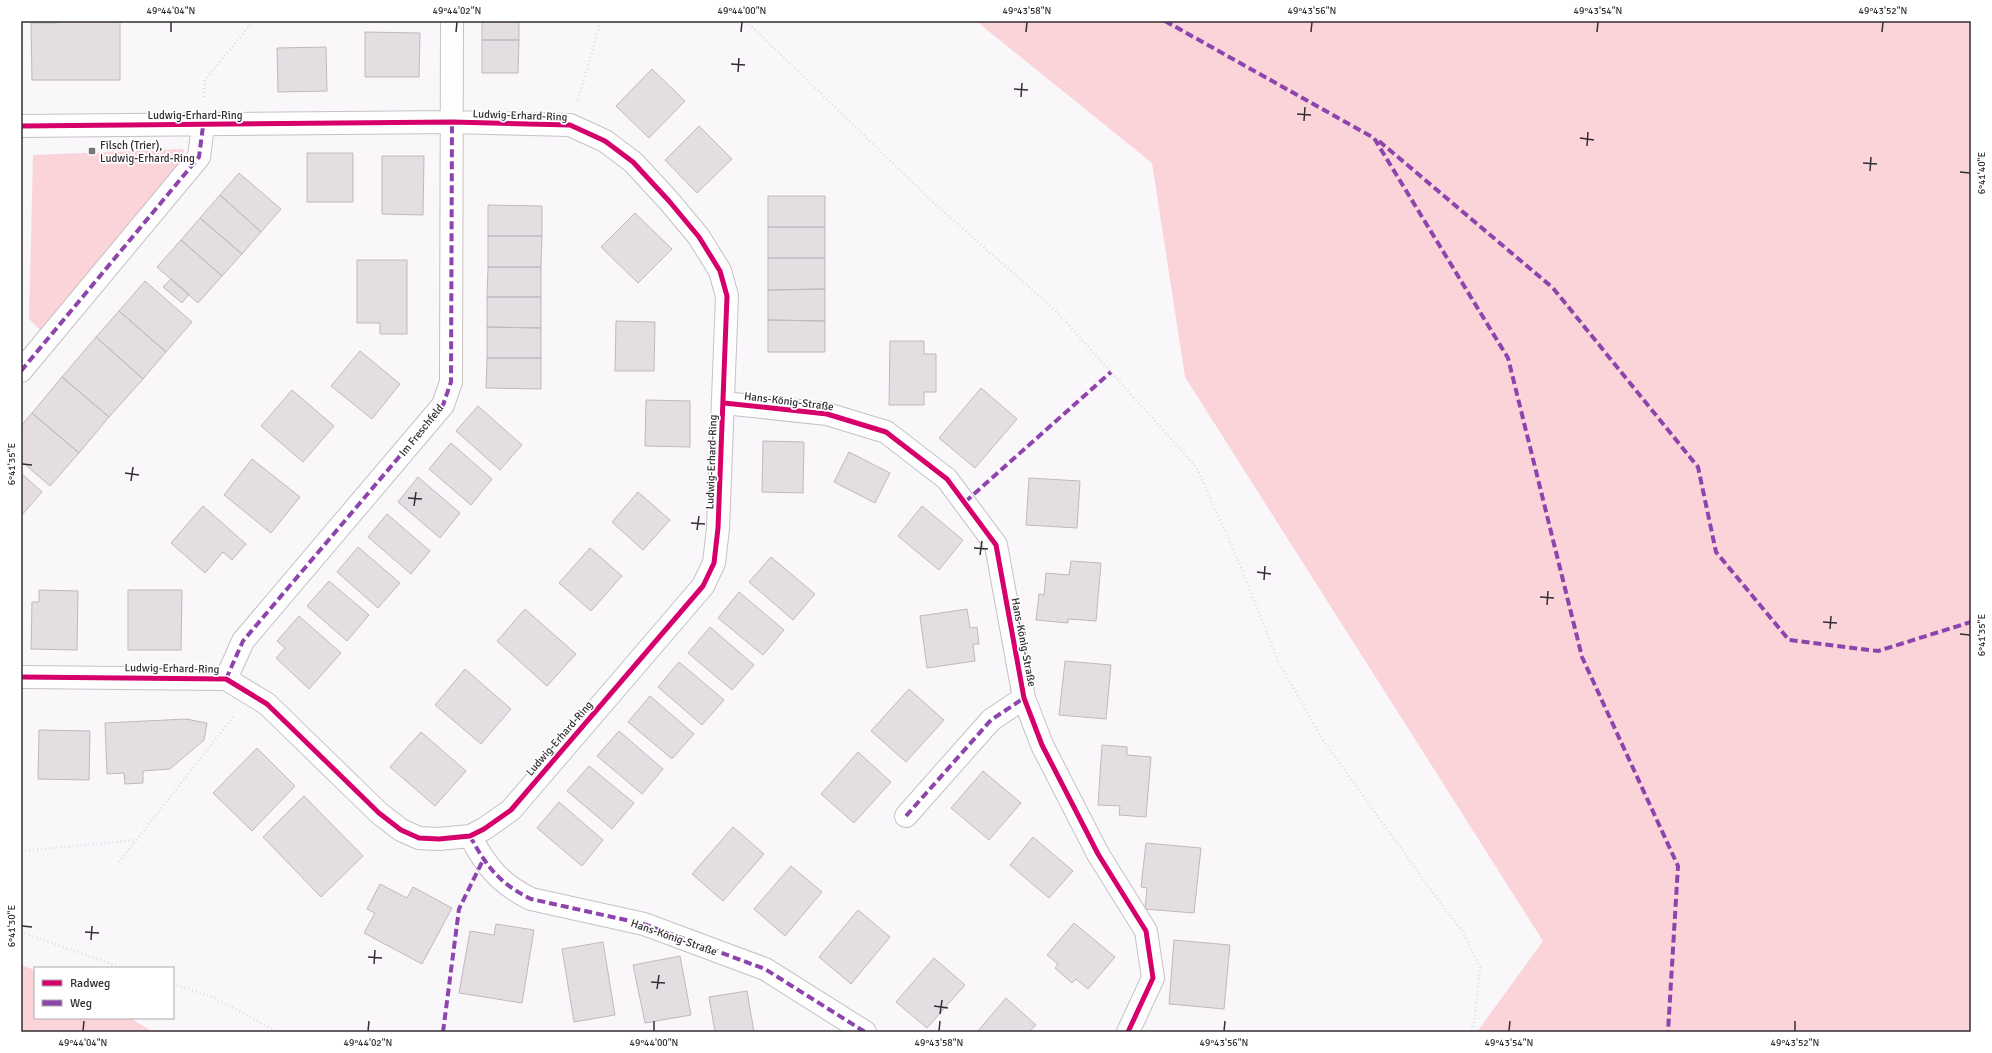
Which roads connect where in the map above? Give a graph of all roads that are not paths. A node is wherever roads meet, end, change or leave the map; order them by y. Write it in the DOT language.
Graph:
graph roads {
  1 [pos="452,21"];
  2 [pos="452,122"];
  3 [pos="21,126"];
  4 [pos="203,126"];
  5 [pos="21,370"];
  6 [pos="724,403"];
  7 [pos="21,677"];
  8 [pos="226,679"];
  9 [pos="1024,698"];
  10 [pos="906,816"];
  11 [pos="470,836"];
  12 [pos="865,1032"];
  13 [pos="1128,1032"];
  1 -- 2 [label="street, Im Freschfeld"];
  2 -- 4 [label="street, Ludwig-Erhard-Ring"];
  2 -- 6 [label="street, Ludwig-Erhard-Ring"];
  2 -- 8 [label="street, Im Freschfeld"];
  3 -- 4 [label="street, Ludwig-Erhard-Ring"];
  4 -- 5 [label="street, Ludwig-Erhard-Ring"];
  6 -- 9 [label="street, Hans-König-Straße"];
  6 -- 11 [label="street, Ludwig-Erhard-Ring"];
  7 -- 8 [label="street, Ludwig-Erhard-Ring"];
  8 -- 11 [label="street, Ludwig-Erhard-Ring"];
  9 -- 10 [label="street, Hans-König-Straße"];
  9 -- 13 [label="street, Hans-König-Straße"];
  11 -- 12 [label="street, Hans-König-Straße"];
}
